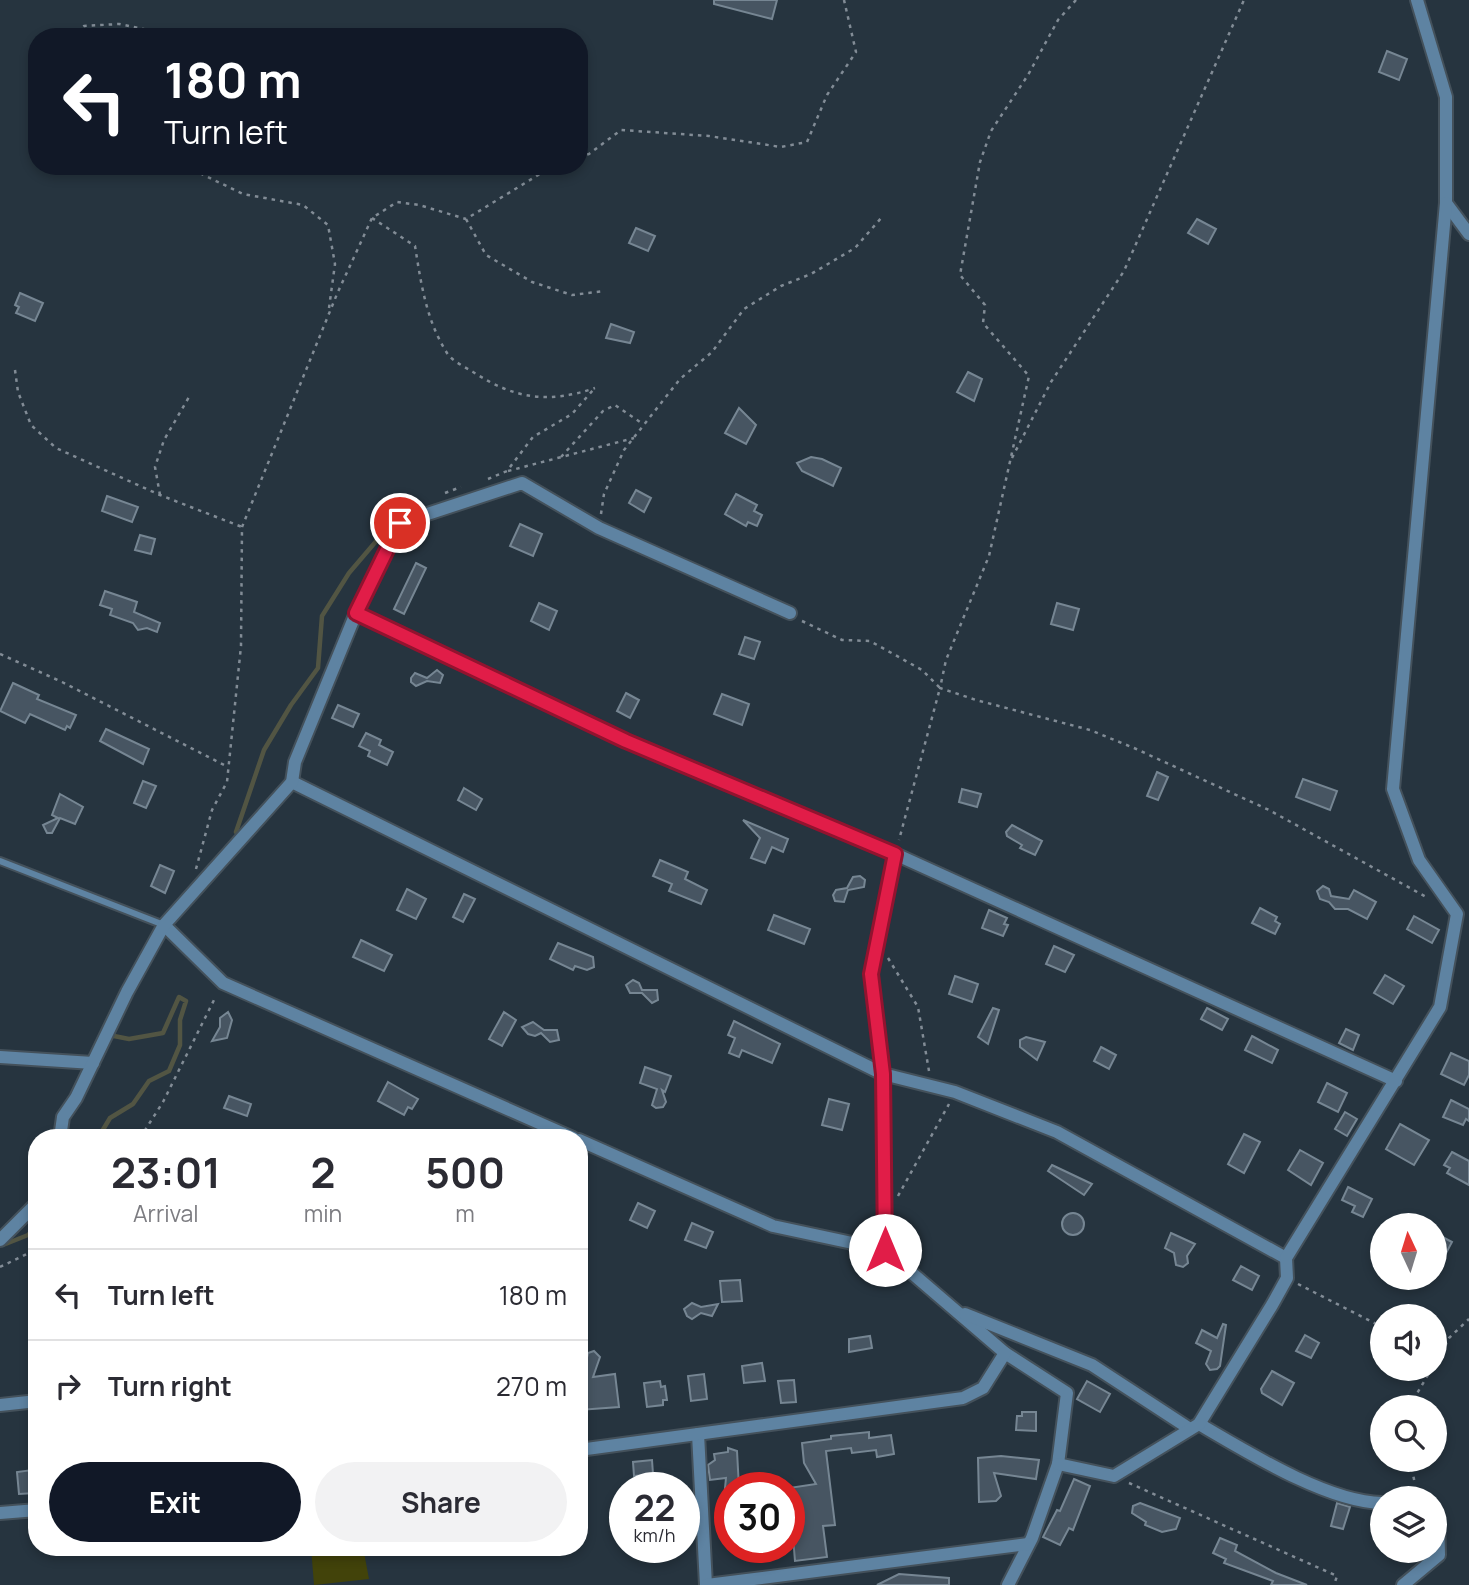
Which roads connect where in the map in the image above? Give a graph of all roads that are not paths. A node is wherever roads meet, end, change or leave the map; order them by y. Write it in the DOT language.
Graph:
graph roads {
  1 [pos="1417,0"];
  2 [pos="1446,202"];
  3 [pos="1469,234"];
  4 [pos="356,613"];
  5 [pos="790,613"];
  6 [pos="292,782"];
  7 [pos="895,854"];
  8 [pos="0,862"];
  9 [pos="164,925"];
  10 [pos="0,1057"];
  11 [pos="93,1063"];
  12 [pos="883,1074"];
  13 [pos="1396,1080"];
  14 [pos="61,1129"];
  15 [pos="553,1129"];
  16 [pos="588,1144"];
  17 [pos="28,1212"];
  18 [pos="0,1240"];
  19 [pos="885,1250"];
  20 [pos="1286,1258"];
  21 [pos="955,1310"];
  22 [pos="1005,1353"];
  23 [pos="28,1402"];
  24 [pos="0,1405"];
  25 [pos="1194,1427"];
  26 [pos="698,1434"];
  27 [pos="588,1449"];
  28 [pos="1058,1464"];
  29 [pos="1370,1502"];
  30 [pos="28,1511"];
  31 [pos="0,1513"];
  32 [pos="1028,1544"];
  33 [pos="1429,1563"];
  34 [pos="706,1585"];
  35 [pos="1008,1585"];
  36 [pos="1402,1585"];
  1 -- 2 [label="street"];
  2 -- 3 [label="street"];
  2 -- 13 [label="street"];
  4 -- 5 [label="street"];
  4 -- 6 [label="street"];
  4 -- 7 [label="street"];
  6 -- 9 [label="street"];
  6 -- 12 [label="street"];
  7 -- 12 [label="street"];
  7 -- 13 [label="street"];
  8 -- 9 [label="lane"];
  9 -- 11 [label="street"];
  9 -- 15 [label="street"];
  10 -- 11 [label="street"];
  11 -- 14 [label="street"];
  12 -- 19 [label="street"];
  12 -- 20 [label="street"];
  13 -- 20 [label="street"];
  16 -- 19 [label="street"];
  17 -- 18 [label="street"];
  19 -- 21 [label="street"];
  20 -- 25 [label="street"];
  21 -- 22 [label="street"];
  21 -- 25 [label="street"];
  22 -- 26 [label="street"];
  22 -- 28 [label="street"];
  23 -- 24 [label="street"];
  25 -- 28 [label="street"];
  25 -- 29 [label="street"];
  26 -- 27 [label="street"];
  26 -- 34 [label="street"];
  28 -- 32 [label="street"];
  30 -- 31 [label="street"];
  32 -- 34 [label="street"];
  32 -- 35 [label="street"];
  33 -- 36 [label="street"];
}
